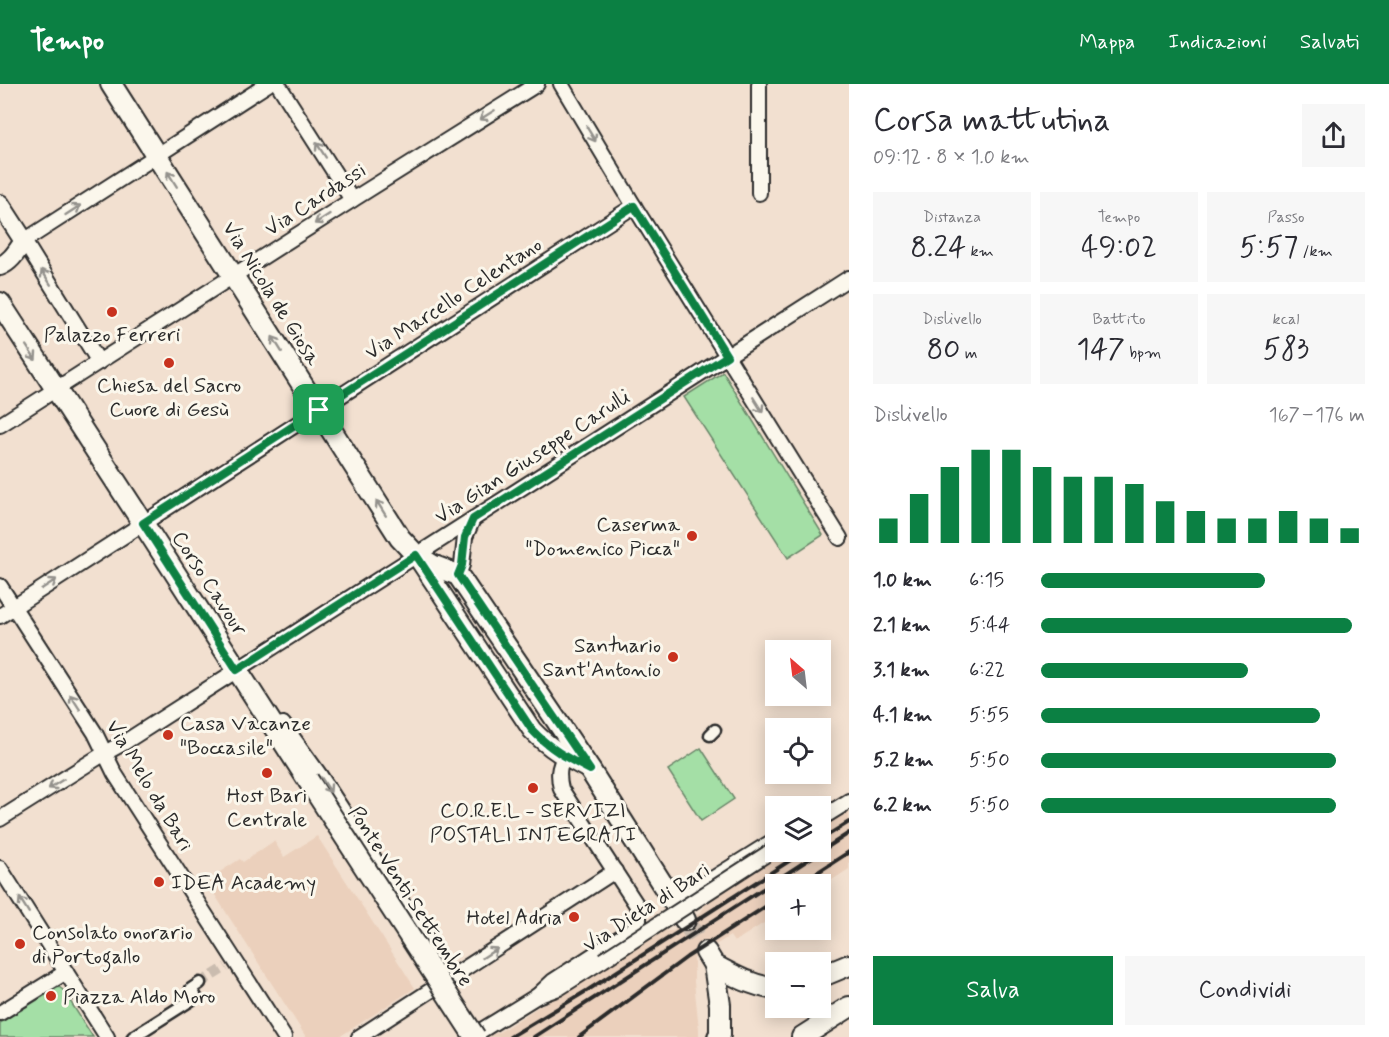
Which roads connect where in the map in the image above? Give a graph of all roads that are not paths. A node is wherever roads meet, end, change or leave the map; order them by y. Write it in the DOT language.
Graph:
graph roads {
  1 [pos="111,84"];
  2 [pos="268,84"];
  3 [pos="278,84"];
  4 [pos="537,84"];
  5 [pos="561,84"];
  6 [pos="759,84"];
  7 [pos="157,156"];
  8 [pos="759,193"];
  9 [pos="352,200"];
  10 [pos="0,204"];
  11 [pos="634,206"];
  12 [pos="24,241"];
  13 [pos="0,266"];
  14 [pos="233,276"];
  15 [pos="849,278"];
  16 [pos="0,303"];
  17 [pos="727,356"];
  18 [pos="99,362"];
  19 [pos="56,390"];
  20 [pos="319,410"];
  21 [pos="0,426"];
  22 [pos="473,519"];
  23 [pos="143,523"];
  24 [pos="840,538"];
  25 [pos="416,555"];
  26 [pos="458,575"];
  27 [pos="0,586"];
  28 [pos="14,607"];
  29 [pos="0,616"];
  30 [pos="237,670"];
  31 [pos="262,709"];
  32 [pos="554,717"];
  33 [pos="532,730"];
  34 [pos="568,751"];
  35 [pos="105,753"];
  36 [pos="308,780"];
  37 [pos="849,791"];
  38 [pos="849,801"];
  39 [pos="831,803"];
  40 [pos="831,812"];
  41 [pos="0,819"];
  42 [pos="765,845"];
  43 [pos="765,855"];
  44 [pos="0,868"];
  45 [pos="615,871"];
  46 [pos="674,903"];
  47 [pos="685,920"];
  48 [pos="849,965"];
  49 [pos="66,972"];
  50 [pos="831,972"];
  51 [pos="446,981"];
  52 [pos="200,983"];
  53 [pos="765,987"];
  54 [pos="537,996"];
  55 [pos="849,1007"];
  56 [pos="0,1013"];
  57 [pos="107,1037"];
  58 [pos="133,1037"];
  59 [pos="284,1037"];
  60 [pos="359,1037"];
  61 [pos="475,1037"];
  62 [pos="718,1037"];
  63 [pos="804,1037"];
  1 -- 7 [label="main road, Via Nicola de Giosa"];
  2 -- 7 [label="street"];
  9 -- 3 [label="street, one-way"];
  4 -- 9 [label="street, Via Cardassi, one-way"];
  5 -- 11 [label="street, one-way"];
  6 -- 8 [label="street"];
  12 -- 7 [label="street, one-way"];
  14 -- 7 [label="main road, Via Nicola de Giosa, one-way"];
  9 -- 14 [label="street, Via Cardassi, one-way"];
  10 -- 12 [label="street"];
  11 -- 17 [label="street"];
  11 -- 20 [label="street, Via Marcello Celentano"];
  12 -- 13 [label="street"];
  18 -- 12 [label="street, one-way"];
  14 -- 18 [label="street, Via Cardassi"];
  20 -- 14 [label="main road, Via Nicola de Giosa, one-way"];
  15 -- 17 [label="street, Via Gian Giuseppe Carulli"];
  16 -- 19 [label="main road, Corso Cavour, one-way"];
  17 -- 22 [label="street, Via Gian Giuseppe Carulli"];
  17 -- 24 [label="street, one-way"];
  18 -- 19 [label="street, Via Cardassi"];
  19 -- 21 [label="street, Via Cardassi"];
  19 -- 23 [label="main road, Corso Cavour"];
  20 -- 23 [label="street, Via Marcello Celentano"];
  25 -- 20 [label="main road, Via Nicola de Giosa, one-way"];
  22 -- 25 [label="street, Via Gian Giuseppe Carulli"];
  22 -- 26 [label="street"];
  28 -- 23 [label="street, Via Marcello Celentano, one-way"];
  23 -- 30 [label="main road, Corso Cavour"];
  25 -- 26 [label="main road"];
  25 -- 30 [label="street, Via Gian Giuseppe Carulli"];
  25 -- 33 [label="street"];
  26 -- 32 [label="main road"];
  27 -- 28 [label="street, Via Melo da Bari"];
  28 -- 29 [label="street, Via Marcello Celentano"];
  35 -- 28 [label="street, Via Melo da Bari, one-way"];
  30 -- 31 [label="main road, Corso Cavour"];
  30 -- 35 [label="street, Via Gian Giuseppe Carulli"];
  31 -- 36 [label="main road, Corso Cavour"];
  31 -- 51 [label="street, Corso Cavour, one-way"];
  32 -- 33 [label="street"];
  32 -- 34 [label="main road"];
  33 -- 34 [label="street"];
  34 -- 45 [label="street"];
  34 -- 46 [label="main road"];
  35 -- 41 [label="street, Via Gian Giuseppe Carulli, one-way"];
  35 -- 59 [label="street, Via Melo da Bari"];
  36 -- 61 [label="main road, Ponte Venti Settembre, bridge"];
  37 -- 39 [label="street"];
  38 -- 40 [label="street"];
  42 -- 46 [label="street, Via Dieta di Bari"];
  43 -- 54 [label="street, Via Dieta di Bari, bridge"];
  49 -- 44 [label="street, one-way"];
  51 -- 45 [label="street, one-way"];
  45 -- 54 [label="street, Via Dieta di Bari"];
  46 -- 47 [label="main road"];
  48 -- 50 [label="main road"];
  49 -- 56 [label="street"];
  49 -- 57 [label="street"];
  51 -- 54 [label="street, Via Dieta di Bari"];
  51 -- 60 [label="street"];
  52 -- 58 [label="street"];
  53 -- 62 [label="main road"];
  55 -- 63 [label="main road"];
}
